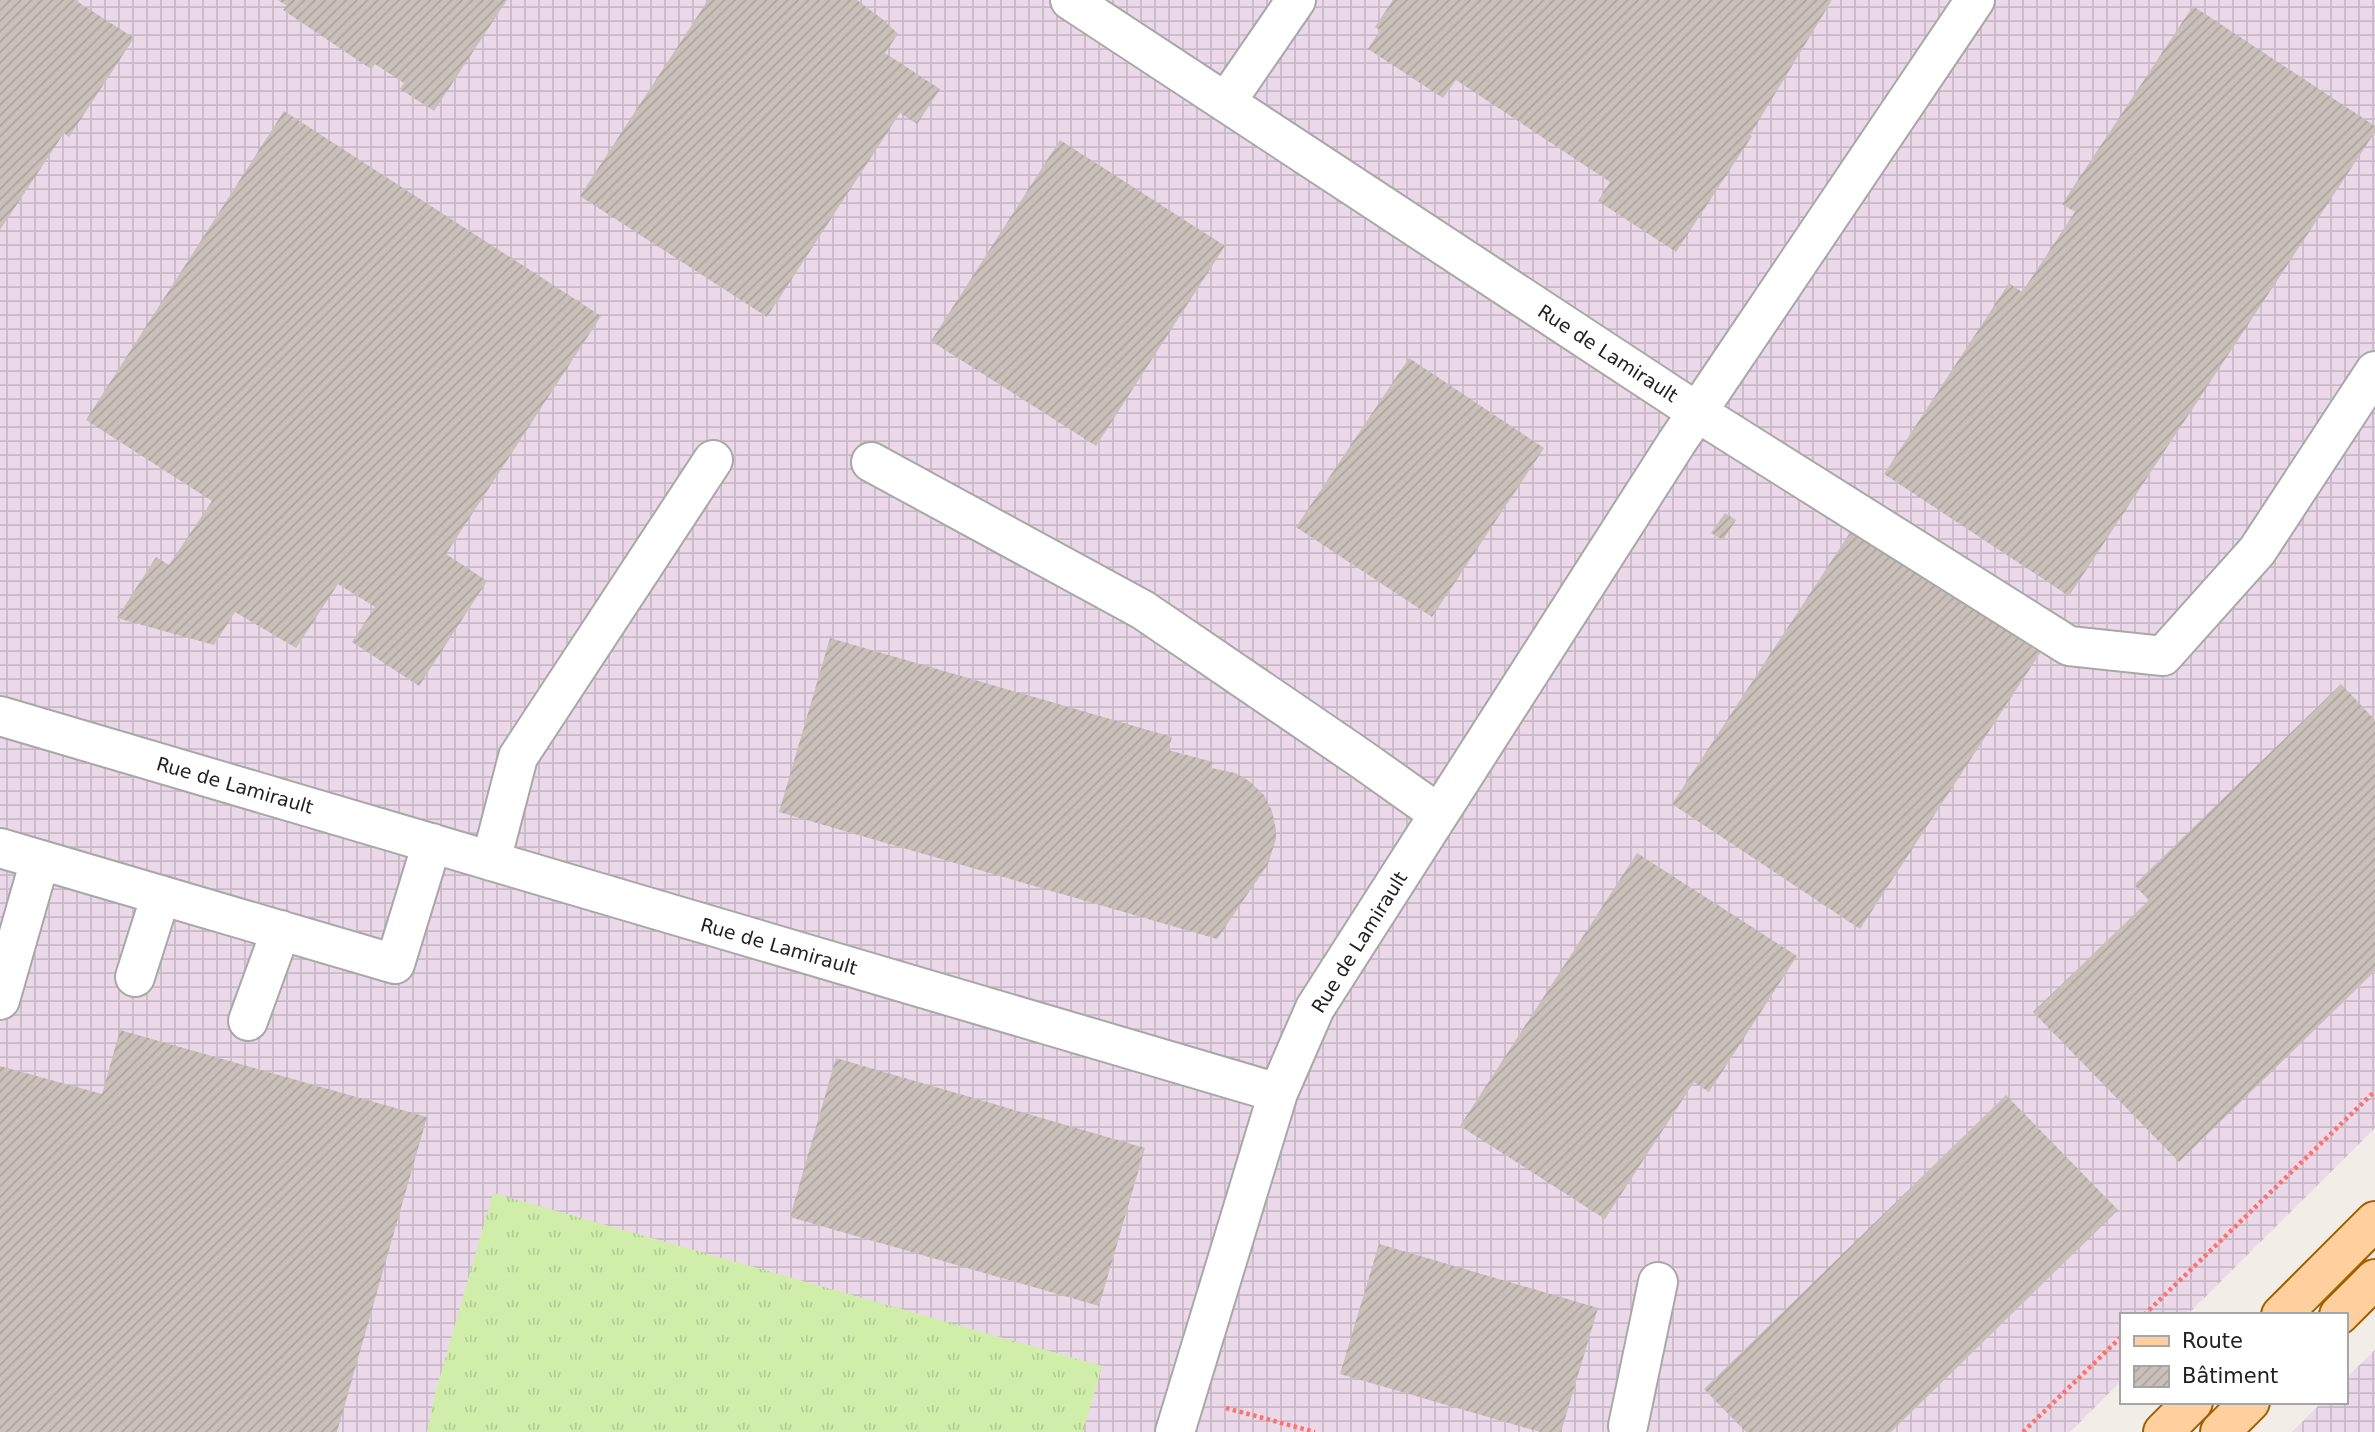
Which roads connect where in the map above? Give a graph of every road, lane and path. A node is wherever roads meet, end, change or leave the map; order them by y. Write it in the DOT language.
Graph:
graph roads {
  1 [pos="1070,0"];
  2 [pos="1296,0"];
  3 [pos="1976,0"];
  4 [pos="1226,102"];
  5 [pos="2375,371"];
  6 [pos="1697,412"];
  7 [pos="713,460"];
  8 [pos="871,462"];
  9 [pos="0,716"];
  10 [pos="1439,814"];
  11 [pos="432,843"];
  12 [pos="0,848"];
  13 [pos="40,860"];
  14 [pos="491,860"];
  15 [pos="161,895"];
  16 [pos="281,930"];
  17 [pos="135,977"];
  18 [pos="0,1000"];
  19 [pos="248,1021"];
  20 [pos="2375,1091"];
  21 [pos="1278,1093"];
  22 [pos="2375,1221"];
  23 [pos="2375,1279"];
  24 [pos="1658,1282"];
  25 [pos="2146,1313"];
  26 [pos="2283,1313"];
  27 [pos="2341,1313"];
  28 [pos="2120,1338"];
  29 [pos="2191,1404"];
  30 [pos="2248,1404"];
  31 [pos="1180,1414"];
  32 [pos="1628,1426"];
  33 [pos="1315,1432"];
  34 [pos="2023,1432"];
  35 [pos="2162,1432"];
  36 [pos="2220,1432"];
  1 -- 4 [label="street, Rue de Lamirault"];
  2 -- 4 [label="street"];
  3 -- 6 [label="street"];
  4 -- 6 [label="street, Rue de Lamirault"];
  5 -- 6 [label="street"];
  6 -- 10 [label="street, Rue de Lamirault"];
  7 -- 14 [label="street"];
  8 -- 10 [label="street"];
  9 -- 11 [label="street, Rue de Lamirault"];
  10 -- 21 [label="street, Rue de Lamirault"];
  11 -- 14 [label="street, Rue de Lamirault"];
  11 -- 16 [label="street"];
  12 -- 13 [label="street"];
  13 -- 15 [label="street"];
  13 -- 18 [label="street"];
  14 -- 21 [label="street, Rue de Lamirault"];
  15 -- 16 [label="street"];
  15 -- 17 [label="street"];
  16 -- 19 [label="street"];
  20 -- 25 [label="path"];
  21 -- 31 [label="street"];
  22 -- 26 [label="main road"];
  23 -- 27 [label="main road"];
  24 -- 32 [label="street"];
  28 -- 34 [label="path"];
  29 -- 35 [label="main road"];
  30 -- 36 [label="main road"];
  31 -- 33 [label="path"];
}
